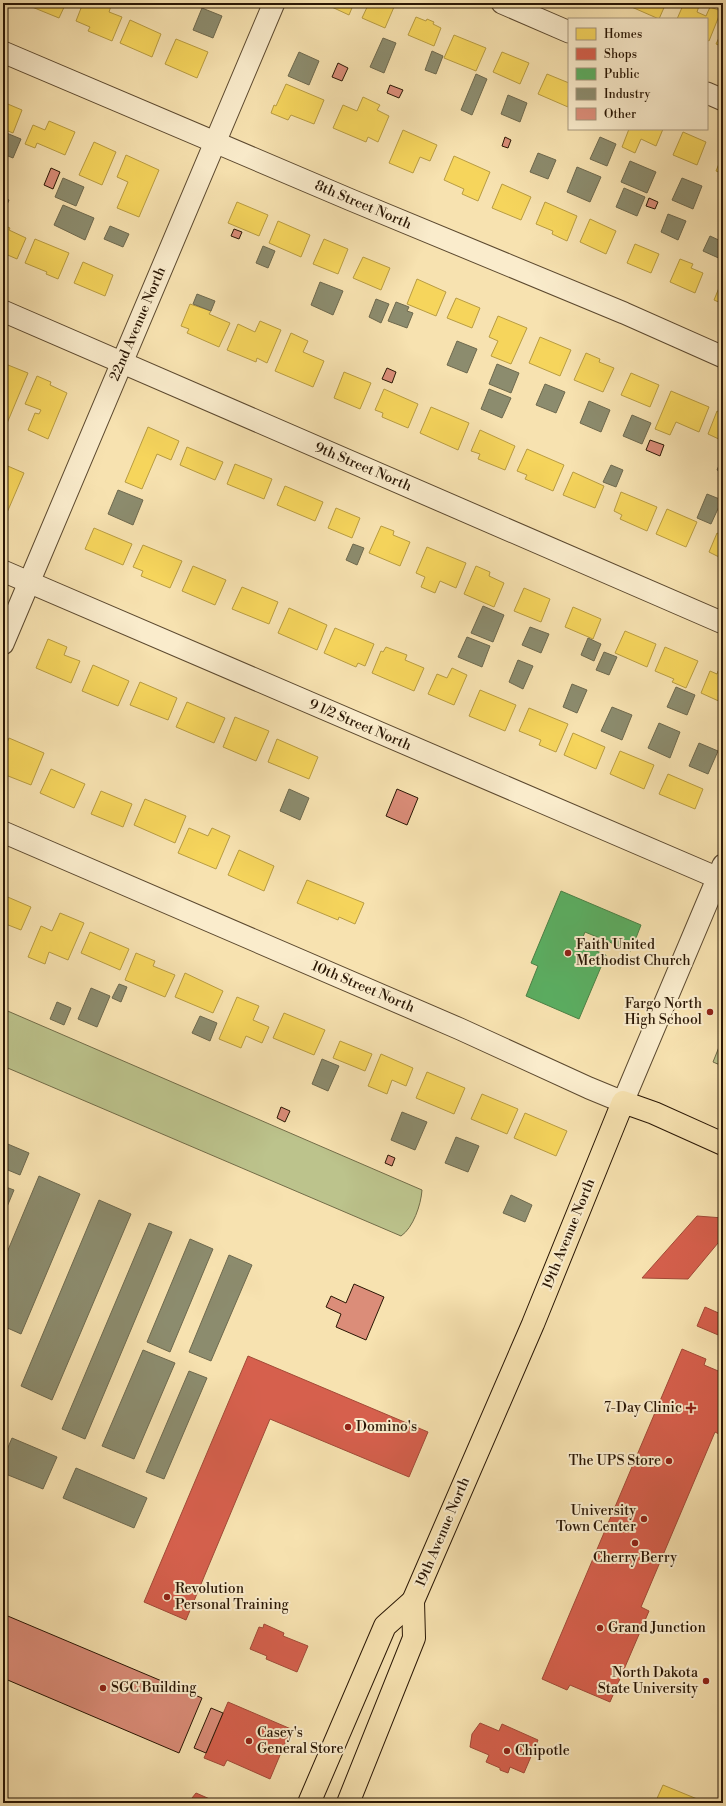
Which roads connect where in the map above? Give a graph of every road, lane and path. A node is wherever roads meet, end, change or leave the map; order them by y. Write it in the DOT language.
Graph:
graph roads {
  1 [pos="274,3"];
  2 [pos="502,3"];
  3 [pos="568,32"];
  4 [pos="3,52"];
  5 [pos="708,92"];
  6 [pos="723,100"];
  7 [pos="215,142"];
  8 [pos="3,311"];
  9 [pos="723,357"];
  10 [pos="122,362"];
  11 [pos="3,571"];
  12 [pos="29,582"];
  13 [pos="723,623"];
  14 [pos="3,644"];
  15 [pos="3,832"];
  16 [pos="720,872"];
  17 [pos="623,1102"];
  18 [pos="723,1144"];
  19 [pos="413,1601"];
  20 [pos="309,1803"];
  21 [pos="348,1803"];
  1 -- 7 [label="street, 22nd Avenue North"];
  2 -- 3 [label="street"];
  4 -- 7 [label="street, 8th Street North"];
  5 -- 6 [label="street"];
  7 -- 9 [label="street, 8th Street North"];
  7 -- 10 [label="street, 22nd Avenue North"];
  8 -- 10 [label="street, 9th Street North"];
  10 -- 12 [label="street, 22nd Avenue North"];
  10 -- 13 [label="street, 9th Street North"];
  11 -- 12 [label="street, 9 1/2 Street North"];
  12 -- 14 [label="street, 22nd Avenue North"];
  12 -- 16 [label="street, 9 1/2 Street North"];
  15 -- 17 [label="street, 10th Street North"];
  16 -- 17 [label="street, 19th Avenue North"];
  17 -- 18 [label="main road, 10th Street North"];
  17 -- 19 [label="main road, 19th Avenue North"];
  19 -- 20 [label="main road, 19th Avenue North"];
  19 -- 21 [label="main road, 19th Avenue North"];
}
